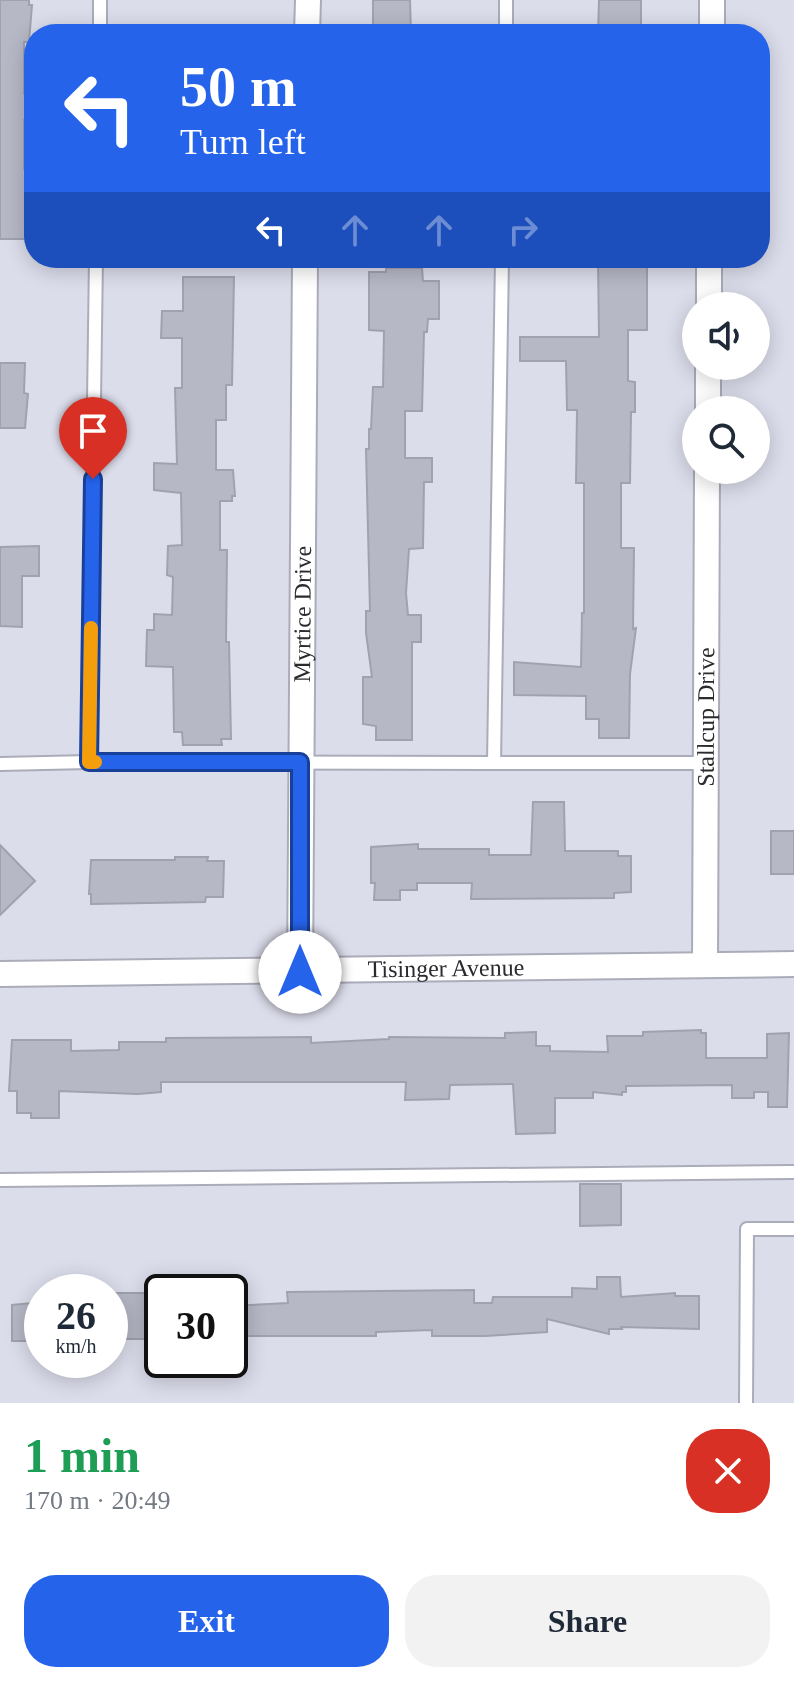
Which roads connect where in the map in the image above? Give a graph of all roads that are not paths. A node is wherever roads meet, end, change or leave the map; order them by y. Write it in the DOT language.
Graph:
graph roads {
  1 [pos="100,0"];
  2 [pos="308,0"];
  3 [pos="506,0"];
  4 [pos="712,0"];
  5 [pos="100,24"];
  6 [pos="307,24"];
  7 [pos="506,24"];
  8 [pos="712,24"];
  9 [pos="96,268"];
  10 [pos="305,268"];
  11 [pos="502,268"];
  12 [pos="709,268"];
  13 [pos="709,292"];
  14 [pos="707,484"];
  15 [pos="89,762"];
  16 [pos="300,762"];
  17 [pos="494,763"];
  18 [pos="704,763"];
  19 [pos="0,764"];
  20 [pos="794,964"];
  21 [pos="705,965"];
  22 [pos="300,972"];
  23 [pos="0,974"];
  24 [pos="794,1172"];
  25 [pos="0,1180"];
  26 [pos="794,1229"];
  27 [pos="746,1403"];
  1 -- 5 [label="lane"];
  2 -- 6 [label="street"];
  3 -- 7 [label="lane"];
  4 -- 8 [label="street"];
  9 -- 15 [label="lane"];
  10 -- 16 [label="street, Myrtice Drive"];
  11 -- 17 [label="lane"];
  12 -- 13 [label="street"];
  14 -- 18 [label="street, Stallcup Drive"];
  15 -- 16 [label="lane"];
  15 -- 19 [label="lane"];
  16 -- 17 [label="lane"];
  16 -- 22 [label="street, Myrtice Drive"];
  17 -- 18 [label="lane"];
  18 -- 21 [label="street, Stallcup Drive"];
  20 -- 21 [label="street, Tisinger Avenue"];
  21 -- 22 [label="street, Tisinger Avenue"];
  22 -- 23 [label="street, Tisinger Avenue"];
  24 -- 25 [label="lane"];
  26 -- 27 [label="lane"];
}
